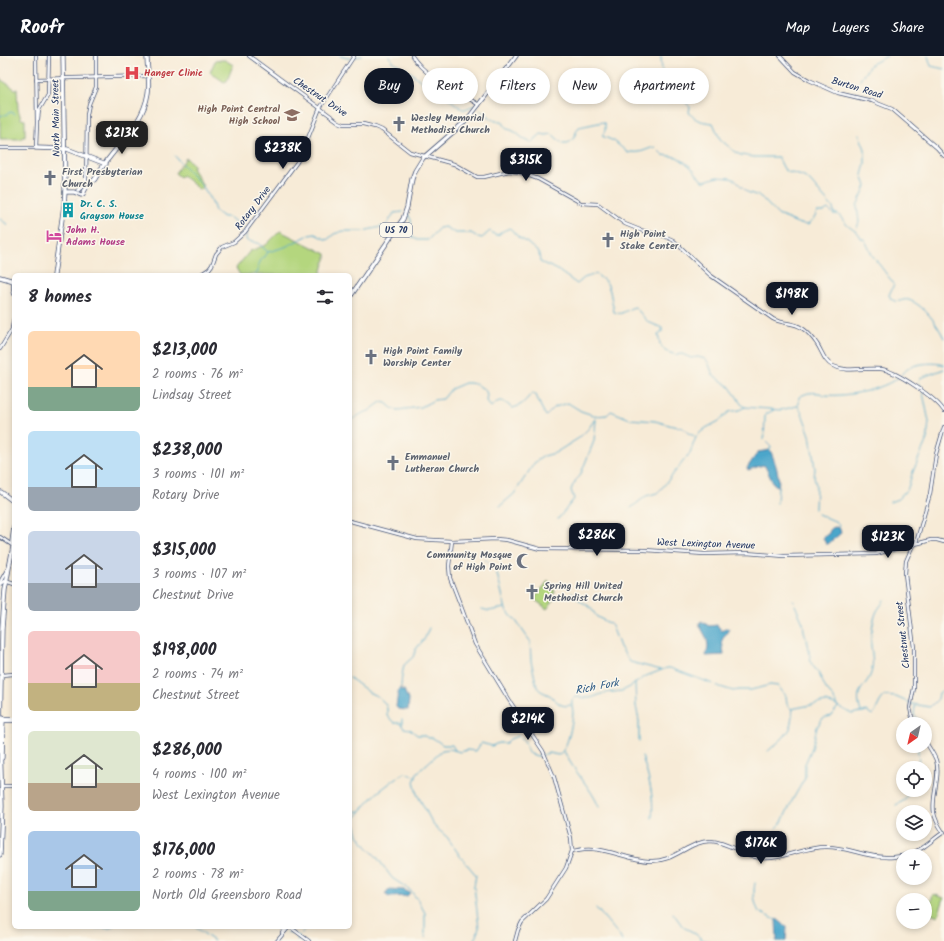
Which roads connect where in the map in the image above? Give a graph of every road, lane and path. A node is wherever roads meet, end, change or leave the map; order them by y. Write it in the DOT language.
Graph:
graph roads {
  1 [pos="36,56"];
  2 [pos="49,56"];
  3 [pos="63,56"];
  4 [pos="96,56"];
  5 [pos="147,56"];
  6 [pos="249,56"];
  7 [pos="354,56"];
  8 [pos="412,56"];
  9 [pos="516,56"];
  10 [pos="780,56"];
  11 [pos="148,76"];
  12 [pos="97,78"];
  13 [pos="36,79"];
  14 [pos="49,79"];
  15 [pos="64,79"];
  16 [pos="43,104"];
  17 [pos="36,105"];
  18 [pos="479,105"];
  19 [pos="320,108"];
  20 [pos="37,123"];
  21 [pos="0,148"];
  22 [pos="36,148"];
  23 [pos="65,149"];
  24 [pos="86,156"];
  25 [pos="425,156"];
  26 [pos="944,156"];
  27 [pos="106,164"];
  28 [pos="86,184"];
  29 [pos="65,192"];
  30 [pos="80,193"];
  31 [pos="54,273"];
  32 [pos="203,273"];
  33 [pos="0,277"];
  34 [pos="12,280"];
  35 [pos="352,294"];
  36 [pos="12,326"];
  37 [pos="11,329"];
  38 [pos="0,349"];
  39 [pos="944,411"];
  40 [pos="944,427"];
  41 [pos="0,492"];
  42 [pos="12,498"];
  43 [pos="352,522"];
  44 [pos="0,537"];
  45 [pos="452,541"];
  46 [pos="944,542"];
  47 [pos="12,544"];
  48 [pos="914,544"];
  49 [pos="12,550"];
  50 [pos="12,551"];
  51 [pos="8,569"];
  52 [pos="7,581"];
  53 [pos="12,583"];
  54 [pos="0,584"];
  55 [pos="6,588"];
  56 [pos="0,659"];
  57 [pos="0,666"];
  58 [pos="12,674"];
  59 [pos="1,675"];
  60 [pos="1,699"];
  61 [pos="912,717"];
  62 [pos="12,720"];
  63 [pos="1,721"];
  64 [pos="932,752"];
  65 [pos="2,786"];
  66 [pos="12,786"];
  67 [pos="944,832"];
  68 [pos="1,844"];
  69 [pos="572,850"];
  70 [pos="0,855"];
  71 [pos="287,929"];
  72 [pos="292,929"];
  73 [pos="278,940"];
  74 [pos="310,941"];
  75 [pos="515,941"];
  1 -- 13 [label="street"];
  2 -- 14 [label="street"];
  3 -- 15 [label="main road, North Main Street"];
  4 -- 12 [label="street"];
  5 -- 11 [label="main road"];
  6 -- 19 [label="street, Chestnut Drive"];
  7 -- 19 [label="street, Rotary Drive"];
  8 -- 18 [label="street"];
  9 -- 18 [label="main road, US 70"];
  10 -- 26 [label="street, Burton Road"];
  11 -- 12 [label="street"];
  11 -- 27 [label="main road"];
  12 -- 15 [label="street"];
  12 -- 24 [label="street"];
  13 -- 14 [label="street"];
  13 -- 17 [label="street"];
  14 -- 15 [label="street"];
  14 -- 16 [label="street"];
  15 -- 23 [label="main road, North Main Street"];
  16 -- 17 [label="street"];
  16 -- 20 [label="street"];
  17 -- 20 [label="street"];
  18 -- 25 [label="main road, US 70"];
  19 -- 25 [label="street, Chestnut Drive"];
  19 -- 32 [label="street, Rotary Drive"];
  20 -- 22 [label="street"];
  21 -- 22 [label="street"];
  22 -- 23 [label="main road"];
  23 -- 24 [label="main road"];
  23 -- 29 [label="main road, North Main Street"];
  24 -- 27 [label="main road"];
  24 -- 28 [label="street"];
  25 -- 35 [label="main road, US 70"];
  25 -- 39 [label="street, Chestnut Drive"];
  27 -- 28 [label="main road"];
  28 -- 30 [label="main road"];
  28 -- 30 [label="main road"];
  29 -- 30 [label="main road"];
  29 -- 31 [label="main road, North Main Street"];
  33 -- 34 [label="main road"];
  36 -- 37 [label="street"];
  37 -- 38 [label="street"];
  40 -- 48 [label="street, Chestnut Street"];
  41 -- 42 [label="main road"];
  43 -- 45 [label="street, West Lexington Avenue"];
  44 -- 47 [label="street"];
  45 -- 48 [label="street, West Lexington Avenue"];
  45 -- 69 [label="street"];
  46 -- 48 [label="street, West Lexington Avenue"];
  48 -- 61 [label="street, Chestnut Street"];
  49 -- 51 [label="main road"];
  50 -- 52 [label="main road"];
  51 -- 52 [label="main road"];
  51 -- 54 [label="main road"];
  52 -- 53 [label="street"];
  52 -- 54 [label="street"];
  52 -- 55 [label="main road"];
  54 -- 55 [label="main road"];
  55 -- 56 [label="main road"];
  56 -- 57 [label="main road"];
  57 -- 59 [label="main road"];
  58 -- 59 [label="street"];
  59 -- 60 [label="main road"];
  60 -- 63 [label="main road"];
  62 -- 63 [label="street"];
  63 -- 65 [label="main road"];
  64 -- 67 [label="street"];
  65 -- 66 [label="street"];
  65 -- 68 [label="main road"];
  67 -- 69 [label="street"];
  68 -- 70 [label="main road"];
  69 -- 75 [label="street"];
  71 -- 73 [label="street"];
  72 -- 74 [label="street"];
}
